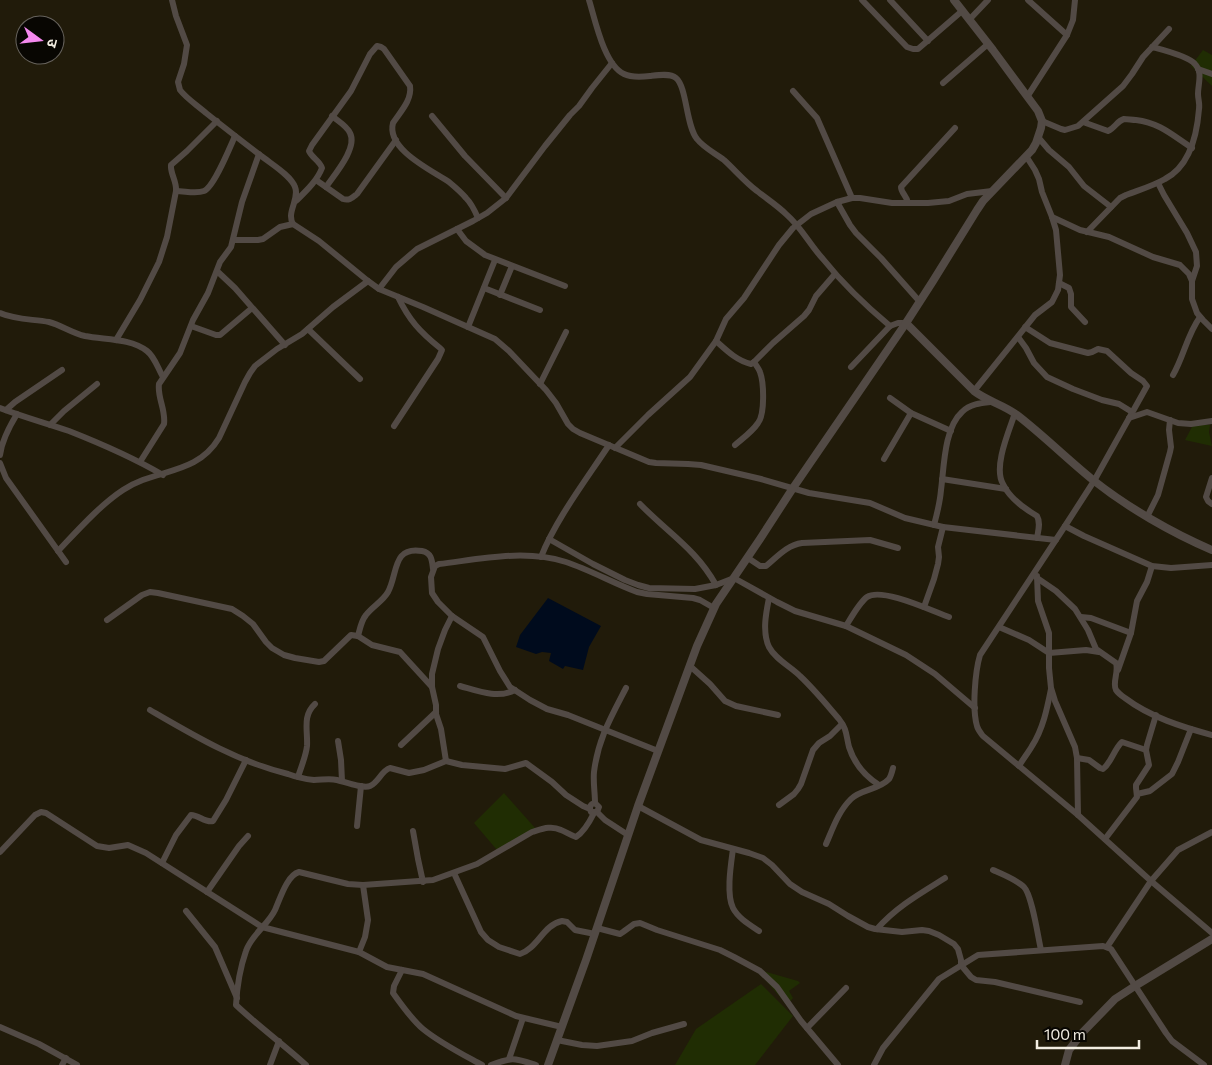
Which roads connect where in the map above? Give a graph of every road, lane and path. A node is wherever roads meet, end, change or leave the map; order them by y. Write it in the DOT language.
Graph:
graph roads {
  1 [pos="172,0"];
  2 [pos="589,0"];
  3 [pos="862,0"];
  4 [pos="890,0"];
  5 [pos="954,0"];
  6 [pos="988,0"];
  7 [pos="1028,0"];
  8 [pos="1075,0"];
  9 [pos="962,11"];
  10 [pos="969,20"];
  11 [pos="1169,29"];
  12 [pos="1067,35"];
  13 [pos="928,41"];
  14 [pos="988,44"];
  15 [pos="1152,47"];
  16 [pos="612,63"];
  17 [pos="1198,69"];
  18 [pos="1212,74"];
  19 [pos="943,83"];
  20 [pos="793,91"];
  21 [pos="1027,97"];
  22 [pos="332,116"];
  23 [pos="432,116"];
  24 [pos="217,121"];
  25 [pos="1042,121"];
  26 [pos="1083,122"];
  27 [pos="955,128"];
  28 [pos="235,136"];
  29 [pos="1038,137"];
  30 [pos="396,140"];
  31 [pos="1192,148"];
  32 [pos="259,154"];
  33 [pos="1026,156"];
  34 [pos="316,180"];
  35 [pos="1158,183"];
  36 [pos="326,187"];
  37 [pos="176,191"];
  38 [pos="992,191"];
  39 [pos="506,198"];
  40 [pos="852,198"];
  41 [pos="296,201"];
  42 [pos="837,202"];
  43 [pos="908,203"];
  44 [pos="1112,207"];
  45 [pos="1052,217"];
  46 [pos="478,218"];
  47 [pos="293,224"];
  48 [pos="797,224"];
  49 [pos="457,229"];
  50 [pos="1087,232"];
  51 [pos="234,240"];
  52 [pos="495,260"];
  53 [pos="512,266"];
  54 [pos="217,271"];
  55 [pos="835,274"];
  56 [pos="368,281"];
  57 [pos="1192,281"];
  58 [pos="1059,283"];
  59 [pos="565,286"];
  60 [pos="484,288"];
  61 [pos="380,289"];
  62 [pos="500,295"];
  63 [pos="398,297"];
  64 [pos="920,302"];
  65 [pos="252,308"];
  66 [pos="540,310"];
  67 [pos="0,313"];
  68 [pos="1200,317"];
  69 [pos="1084,322"];
  70 [pos="906,323"];
  71 [pos="190,326"];
  72 [pos="890,326"];
  73 [pos="468,327"];
  74 [pos="1025,327"];
  75 [pos="308,329"];
  76 [pos="1212,329"];
  77 [pos="566,332"];
  78 [pos="1018,337"];
  79 [pos="116,340"];
  80 [pos="716,341"];
  81 [pos="285,345"];
  82 [pos="754,362"];
  83 [pos="851,367"];
  84 [pos="62,370"];
  85 [pos="1173,375"];
  86 [pos="163,377"];
  87 [pos="360,379"];
  88 [pos="538,382"];
  89 [pos="97,384"];
  90 [pos="974,391"];
  91 [pos="890,398"];
  92 [pos="991,402"];
  93 [pos="3,409"];
  94 [pos="911,412"];
  95 [pos="1015,413"];
  96 [pos="17,414"];
  97 [pos="1130,415"];
  98 [pos="1170,420"];
  99 [pos="1212,421"];
  100 [pos="50,425"];
  101 [pos="394,426"];
  102 [pos="951,431"];
  103 [pos="735,445"];
  104 [pos="612,447"];
  105 [pos="0,455"];
  106 [pos="884,459"];
  107 [pos="140,462"];
  108 [pos="0,463"];
  109 [pos="163,474"];
  110 [pos="1212,478"];
  111 [pos="942,479"];
  112 [pos="1094,481"];
  113 [pos="793,488"];
  114 [pos="1006,489"];
  115 [pos="640,504"];
  116 [pos="1212,504"];
  117 [pos="1147,516"];
  118 [pos="934,525"];
  119 [pos="1066,526"];
  120 [pos="943,527"];
  121 [pos="1037,538"];
  122 [pos="1056,540"];
  123 [pos="547,542"];
  124 [pos="898,548"];
  125 [pos="1212,550"];
  126 [pos="58,551"];
  127 [pos="542,555"];
  128 [pos="748,558"];
  129 [pos="66,562"];
  130 [pos="1212,565"];
  131 [pos="1152,566"];
  132 [pos="433,569"];
  133 [pos="1036,575"];
  134 [pos="734,578"];
  135 [pos="716,585"];
  136 [pos="769,598"];
  137 [pos="714,608"];
  138 [pos="924,608"];
  139 [pos="452,616"];
  140 [pos="949,617"];
  141 [pos="1081,617"];
  142 [pos="107,620"];
  143 [pos="846,626"];
  144 [pos="999,627"];
  145 [pos="1131,633"];
  146 [pos="358,636"];
  147 [pos="1099,652"];
  148 [pos="1049,653"];
  149 [pos="690,666"];
  150 [pos="1118,672"];
  151 [pos="460,686"];
  152 [pos="432,687"];
  153 [pos="626,688"];
  154 [pos="1051,688"];
  155 [pos="515,690"];
  156 [pos="315,704"];
  157 [pos="974,708"];
  158 [pos="150,710"];
  159 [pos="436,712"];
  160 [pos="778,715"];
  161 [pos="1156,716"];
  162 [pos="842,724"];
  163 [pos="605,729"];
  164 [pos="1192,729"];
  165 [pos="1212,735"];
  166 [pos="338,741"];
  167 [pos="401,745"];
  168 [pos="1146,750"];
  169 [pos="658,751"];
  170 [pos="1078,758"];
  171 [pos="246,760"];
  172 [pos="446,761"];
  173 [pos="1019,766"];
  174 [pos="893,768"];
  175 [pos="298,777"];
  176 [pos="342,782"];
  177 [pos="362,786"];
  178 [pos="879,786"];
  179 [pos="1137,794"];
  180 [pos="778,805"];
  181 [pos="638,806"];
  182 [pos="594,811"];
  183 [pos="1078,814"];
  184 [pos="357,826"];
  185 [pos="414,831"];
  186 [pos="1212,832"];
  187 [pos="628,835"];
  188 [pos="248,836"];
  189 [pos="1105,839"];
  190 [pos="826,844"];
  191 [pos="733,849"];
  192 [pos="0,852"];
  193 [pos="162,863"];
  194 [pos="994,870"];
  195 [pos="454,873"];
  196 [pos="946,878"];
  197 [pos="1151,881"];
  198 [pos="423,882"];
  199 [pos="363,885"];
  200 [pos="207,892"];
  201 [pos="186,911"];
  202 [pos="262,928"];
  203 [pos="878,929"];
  204 [pos="596,931"];
  205 [pos="759,931"];
  206 [pos="1212,933"];
  207 [pos="1212,939"];
  208 [pos="1107,947"];
  209 [pos="1041,950"];
  210 [pos="359,952"];
  211 [pos="961,965"];
  212 [pos="402,970"];
  213 [pos="1134,986"];
  214 [pos="846,988"];
  215 [pos="237,998"];
  216 [pos="1080,1002"];
  217 [pos="523,1018"];
  218 [pos="684,1024"];
  219 [pos="0,1027"];
  220 [pos="562,1027"];
  221 [pos="807,1028"];
  222 [pos="557,1040"];
  223 [pos="279,1041"];
  224 [pos="66,1058"];
  225 [pos="509,1059"];
  226 [pos="62,1065"];
  227 [pos="77,1065"];
  228 [pos="270,1065"];
  229 [pos="306,1065"];
  230 [pos="482,1065"];
  231 [pos="491,1065"];
  232 [pos="536,1065"];
  233 [pos="548,1065"];
  234 [pos="838,1065"];
  235 [pos="874,1065"];
  236 [pos="1065,1065"];
  237 [pos="1204,1065"];
  1 -- 24 [label="street"];
  2 -- 16 [label="street"];
  3 -- 13 [label="street"];
  4 -- 13 [label="street"];
  5 -- 9 [label="street"];
  6 -- 10 [label="street"];
  7 -- 12 [label="street"];
  8 -- 12 [label="street"];
  9 -- 10 [label="street"];
  9 -- 13 [label="street"];
  10 -- 14 [label="street"];
  11 -- 15 [label="street"];
  12 -- 21 [label="street"];
  14 -- 19 [label="street"];
  14 -- 21 [label="street"];
  15 -- 17 [label="street"];
  15 -- 26 [label="street"];
  16 -- 39 [label="street"];
  16 -- 48 [label="street"];
  17 -- 18 [label="street"];
  17 -- 31 [label="street"];
  20 -- 40 [label="street"];
  21 -- 25 [label="street"];
  22 -- 30 [label="street"];
  22 -- 34 [label="street"];
  22 -- 36 [label="street"];
  23 -- 39 [label="street"];
  24 -- 28 [label="street"];
  24 -- 37 [label="street"];
  25 -- 26 [label="street"];
  25 -- 29 [label="street"];
  26 -- 31 [label="street"];
  27 -- 43 [label="street"];
  28 -- 32 [label="street"];
  28 -- 37 [label="street"];
  29 -- 33 [label="street"];
  29 -- 44 [label="street"];
  30 -- 36 [label="street"];
  30 -- 46 [label="street"];
  31 -- 35 [label="street"];
  32 -- 41 [label="street"];
  32 -- 51 [label="street"];
  33 -- 38 [label="street"];
  33 -- 45 [label="street"];
  34 -- 36 [label="street"];
  34 -- 41 [label="street"];
  35 -- 44 [label="street"];
  35 -- 57 [label="street"];
  37 -- 79 [label="street"];
  38 -- 43 [label="street"];
  38 -- 64 [label="street"];
  39 -- 46 [label="street"];
  40 -- 42 [label="street"];
  40 -- 43 [label="street"];
  41 -- 47 [label="street"];
  42 -- 48 [label="street"];
  42 -- 64 [label="street"];
  44 -- 50 [label="street"];
  45 -- 50 [label="street"];
  45 -- 58 [label="street"];
  46 -- 49 [label="street"];
  47 -- 51 [label="street"];
  47 -- 56 [label="street"];
  48 -- 55 [label="street"];
  48 -- 80 [label="street"];
  49 -- 52 [label="street"];
  49 -- 61 [label="street"];
  50 -- 57 [label="street"];
  51 -- 54 [label="street"];
  52 -- 53 [label="street"];
  52 -- 60 [label="street"];
  53 -- 59 [label="street"];
  53 -- 62 [label="street"];
  54 -- 65 [label="street"];
  54 -- 71 [label="street"];
  55 -- 72 [label="street"];
  55 -- 82 [label="street"];
  56 -- 61 [label="street"];
  56 -- 75 [label="street"];
  57 -- 68 [label="street"];
  58 -- 69 [label="street"];
  58 -- 74 [label="street"];
  60 -- 62 [label="street"];
  60 -- 73 [label="street"];
  61 -- 63 [label="street"];
  62 -- 66 [label="street"];
  63 -- 73 [label="street"];
  63 -- 101 [label="street"];
  64 -- 70 [label="street"];
  65 -- 71 [label="street"];
  65 -- 81 [label="street"];
  67 -- 79 [label="street"];
  68 -- 76 [label="street"];
  68 -- 85 [label="street"];
  70 -- 72 [label="street"];
  70 -- 90 [label="street"];
  70 -- 113 [label="street"];
  71 -- 86 [label="street"];
  72 -- 83 [label="street"];
  73 -- 88 [label="street"];
  74 -- 78 [label="street"];
  74 -- 97 [label="street"];
  75 -- 81 [label="street"];
  75 -- 87 [label="street"];
  77 -- 88 [label="street"];
  78 -- 90 [label="street"];
  78 -- 97 [label="street"];
  79 -- 86 [label="street"];
  80 -- 82 [label="street"];
  80 -- 104 [label="street"];
  81 -- 109 [label="street"];
  82 -- 103 [label="street"];
  84 -- 93 [label="street"];
  86 -- 107 [label="street"];
  88 -- 104 [label="street"];
  89 -- 100 [label="street"];
  90 -- 92 [label="street"];
  91 -- 94 [label="street"];
  92 -- 95 [label="street"];
  92 -- 102 [label="street"];
  93 -- 96 [label="street"];
  94 -- 102 [label="street"];
  94 -- 106 [label="street"];
  95 -- 112 [label="street"];
  95 -- 114 [label="street"];
  96 -- 100 [label="street"];
  96 -- 105 [label="street"];
  97 -- 98 [label="street"];
  97 -- 112 [label="street"];
  98 -- 99 [label="street"];
  98 -- 117 [label="street"];
  100 -- 107 [label="street"];
  102 -- 111 [label="street"];
  104 -- 113 [label="street"];
  104 -- 123 [label="street"];
  107 -- 109 [label="street"];
  108 -- 126 [label="street"];
  109 -- 126 [label="street"];
  110 -- 116 [label="street"];
  111 -- 114 [label="street"];
  111 -- 118 [label="street"];
  112 -- 117 [label="street"];
  112 -- 119 [label="street"];
  113 -- 118 [label="street"];
  113 -- 128 [label="street"];
  114 -- 121 [label="street"];
  115 -- 135 [label="street"];
  117 -- 125 [label="street"];
  118 -- 120 [label="street"];
  119 -- 122 [label="street"];
  119 -- 131 [label="street"];
  120 -- 121 [label="street"];
  120 -- 138 [label="street"];
  121 -- 122 [label="street"];
  122 -- 133 [label="street"];
  123 -- 127 [label="street"];
  123 -- 135 [label="street"];
  124 -- 128 [label="street"];
  126 -- 129 [label="street"];
  127 -- 132 [label="street"];
  127 -- 137 [label="street"];
  128 -- 134 [label="street"];
  130 -- 131 [label="street"];
  131 -- 145 [label="street"];
  132 -- 139 [label="street"];
  132 -- 146 [label="street"];
  133 -- 141 [label="street"];
  133 -- 144 [label="street"];
  133 -- 148 [label="street"];
  134 -- 135 [label="street"];
  134 -- 136 [label="street"];
  134 -- 137 [label="street"];
  136 -- 143 [label="street"];
  136 -- 162 [label="street"];
  137 -- 149 [label="street"];
  138 -- 140 [label="street"];
  138 -- 143 [label="street"];
  139 -- 152 [label="street"];
  139 -- 155 [label="street"];
  141 -- 145 [label="street"];
  141 -- 147 [label="street"];
  142 -- 146 [label="street"];
  143 -- 157 [label="street"];
  144 -- 148 [label="street"];
  144 -- 157 [label="street"];
  145 -- 150 [label="street"];
  146 -- 152 [label="street"];
  147 -- 148 [label="street"];
  147 -- 150 [label="street"];
  148 -- 154 [label="street"];
  149 -- 160 [label="street"];
  149 -- 169 [label="street"];
  150 -- 161 [label="street"];
  151 -- 155 [label="street"];
  152 -- 159 [label="street"];
  153 -- 163 [label="street"];
  154 -- 170 [label="street"];
  154 -- 173 [label="street"];
  155 -- 163 [label="street"];
  156 -- 175 [label="street"];
  157 -- 173 [label="street"];
  158 -- 171 [label="street"];
  159 -- 167 [label="street"];
  159 -- 172 [label="street"];
  161 -- 164 [label="street"];
  161 -- 168 [label="street"];
  162 -- 178 [label="street"];
  162 -- 180 [label="street"];
  163 -- 169 [label="street"];
  163 -- 182 [label="street"];
  164 -- 165 [label="street"];
  164 -- 179 [label="street"];
  166 -- 176 [label="street"];
  168 -- 170 [label="street"];
  168 -- 179 [label="street"];
  169 -- 181 [label="street"];
  170 -- 183 [label="street"];
  171 -- 175 [label="street"];
  171 -- 193 [label="street"];
  172 -- 177 [label="street"];
  172 -- 182 [label="street"];
  173 -- 183 [label="street"];
  174 -- 178 [label="street"];
  175 -- 176 [label="street"];
  176 -- 177 [label="street"];
  177 -- 184 [label="street"];
  178 -- 190 [label="street"];
  179 -- 189 [label="street"];
  181 -- 187 [label="street"];
  181 -- 191 [label="street"];
  182 -- 187 [label="street"];
  182 -- 195 [label="street"];
  183 -- 189 [label="street"];
  185 -- 198 [label="street"];
  186 -- 197 [label="street"];
  187 -- 204 [label="street"];
  188 -- 200 [label="street"];
  189 -- 197 [label="street"];
  191 -- 203 [label="street"];
  191 -- 205 [label="street"];
  192 -- 193 [label="street"];
  193 -- 200 [label="street"];
  194 -- 209 [label="street"];
  195 -- 198 [label="street"];
  195 -- 204 [label="street"];
  196 -- 203 [label="street"];
  197 -- 206 [label="street"];
  197 -- 208 [label="street"];
  198 -- 199 [label="street"];
  199 -- 202 [label="street"];
  199 -- 210 [label="street"];
  200 -- 202 [label="street"];
  201 -- 215 [label="street"];
  202 -- 210 [label="street"];
  202 -- 215 [label="street"];
  203 -- 211 [label="street"];
  204 -- 220 [label="street"];
  204 -- 221 [label="street"];
  207 -- 213 [label="street"];
  208 -- 209 [label="street"];
  208 -- 213 [label="street"];
  209 -- 211 [label="street"];
  210 -- 212 [label="street"];
  211 -- 216 [label="street"];
  211 -- 235 [label="street"];
  212 -- 217 [label="street"];
  212 -- 230 [label="street"];
  213 -- 236 [label="street"];
  213 -- 237 [label="street"];
  214 -- 221 [label="street"];
  215 -- 223 [label="street"];
  217 -- 220 [label="street"];
  217 -- 225 [label="street"];
  218 -- 222 [label="street"];
  219 -- 224 [label="street"];
  220 -- 222 [label="street"];
  221 -- 234 [label="street"];
  222 -- 233 [label="street"];
  223 -- 228 [label="street"];
  223 -- 229 [label="street"];
  224 -- 226 [label="street"];
  224 -- 227 [label="street"];
  225 -- 231 [label="street"];
  225 -- 232 [label="street"];
}
